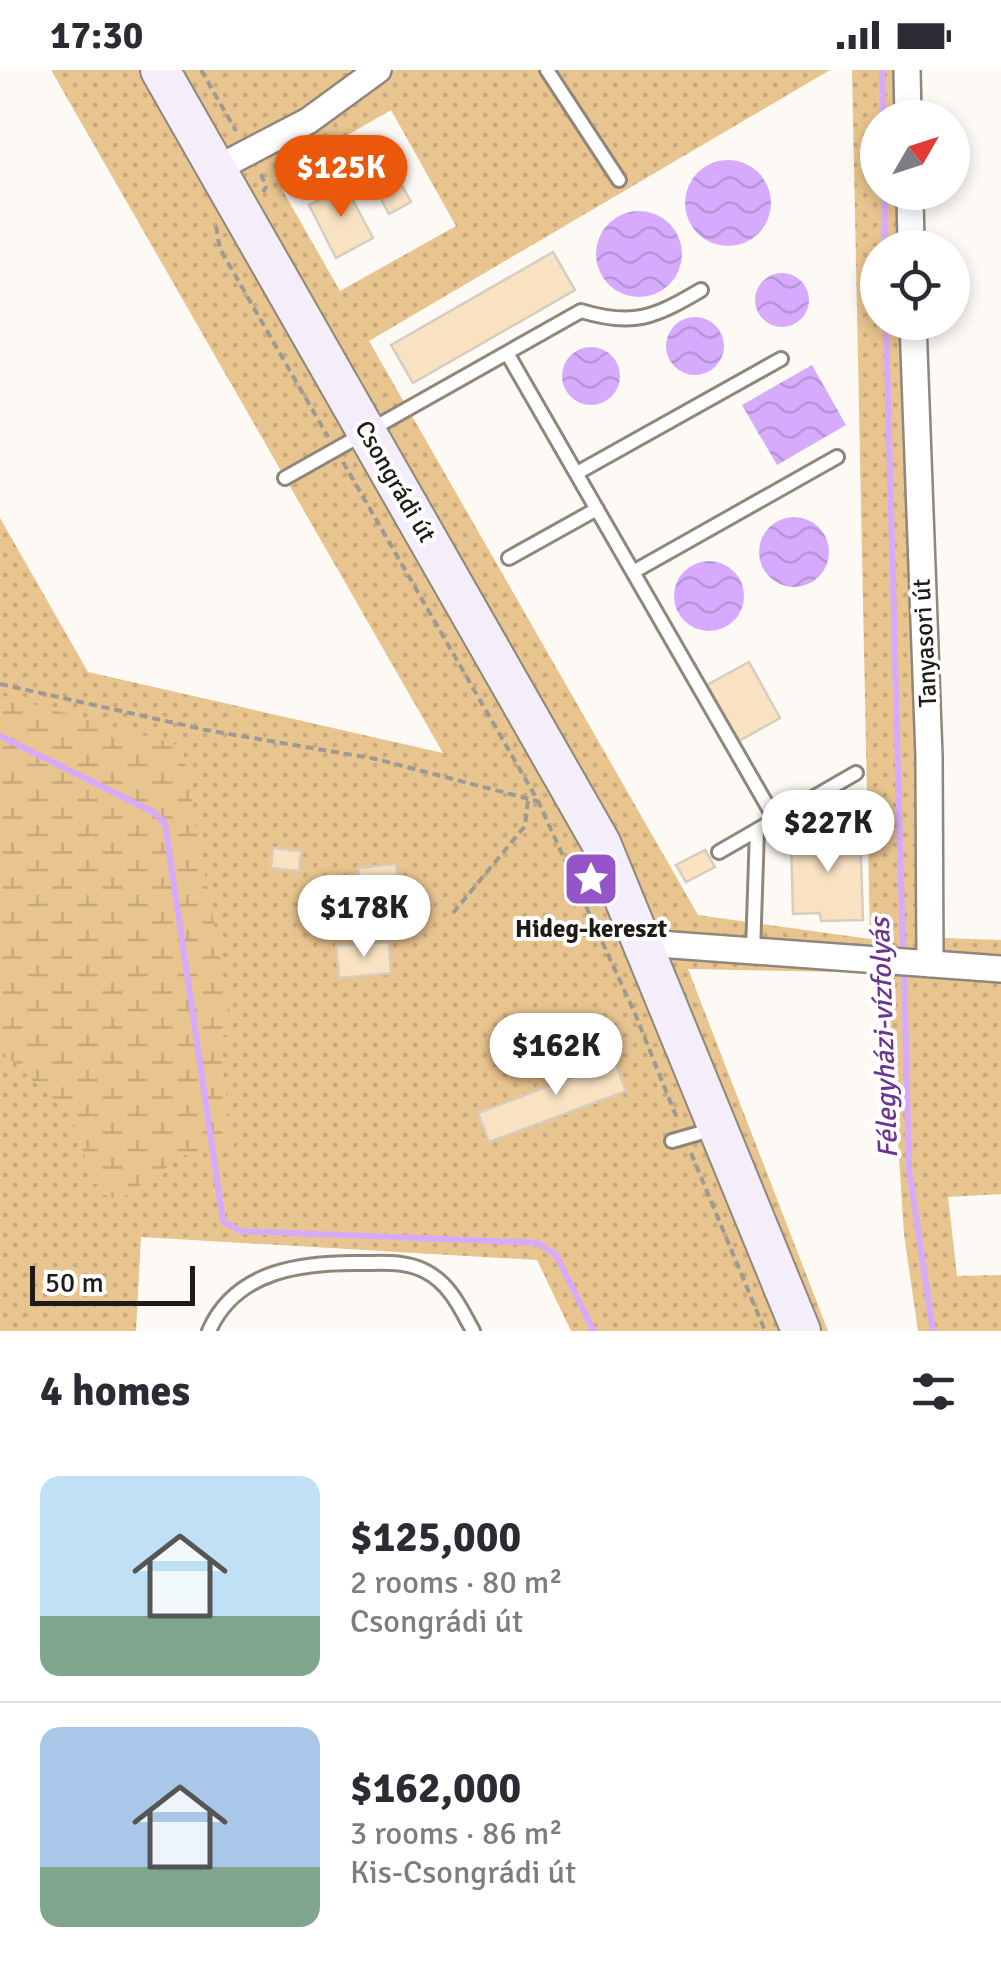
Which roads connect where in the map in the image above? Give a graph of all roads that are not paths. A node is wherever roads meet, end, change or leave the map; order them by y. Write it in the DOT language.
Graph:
graph roads {
  1 [pos="160,70"];
  2 [pos="378,70"];
  3 [pos="546,70"];
  4 [pos="907,70"];
  5 [pos="908,100"];
  6 [pos="233,161"];
  7 [pos="618,180"];
  8 [pos="701,290"];
  9 [pos="913,340"];
  10 [pos="506,353"];
  11 [pos="781,359"];
  12 [pos="352,441"];
  13 [pos="837,457"];
  14 [pos="577,473"];
  15 [pos="285,478"];
  16 [pos="598,509"];
  17 [pos="509,558"];
  18 [pos="633,572"];
  19 [pos="856,773"];
  20 [pos="775,820"];
  21 [pos="757,830"];
  22 [pos="718,852"];
  23 [pos="645,943"];
  24 [pos="753,952"];
  25 [pos="912,964"];
  26 [pos="1001,970"];
  27 [pos="209,1331"];
  28 [pos="473,1331"];
  29 [pos="801,1331"];
  1 -- 6 [label="main road, Csongrádi út"];
  2 -- 6 [label="street"];
  3 -- 7 [label="lane"];
  4 -- 5 [label="street"];
  6 -- 12 [label="main road, Csongrádi út"];
  8 -- 10 [label="lane"];
  9 -- 25 [label="street, Tanyasori út"];
  10 -- 12 [label="lane"];
  10 -- 14 [label="lane"];
  11 -- 14 [label="lane"];
  12 -- 15 [label="lane"];
  12 -- 23 [label="main road, Csongrádi út"];
  13 -- 18 [label="lane"];
  14 -- 16 [label="lane"];
  16 -- 17 [label="lane"];
  16 -- 18 [label="lane"];
  18 -- 20 [label="lane"];
  19 -- 20 [label="lane"];
  20 -- 21 [label="lane"];
  21 -- 22 [label="lane"];
  21 -- 24 [label="lane"];
  23 -- 24 [label="street"];
  23 -- 29 [label="main road, Csongrádi út"];
  24 -- 25 [label="street"];
  25 -- 26 [label="street"];
  27 -- 28 [label="lane"];
}
